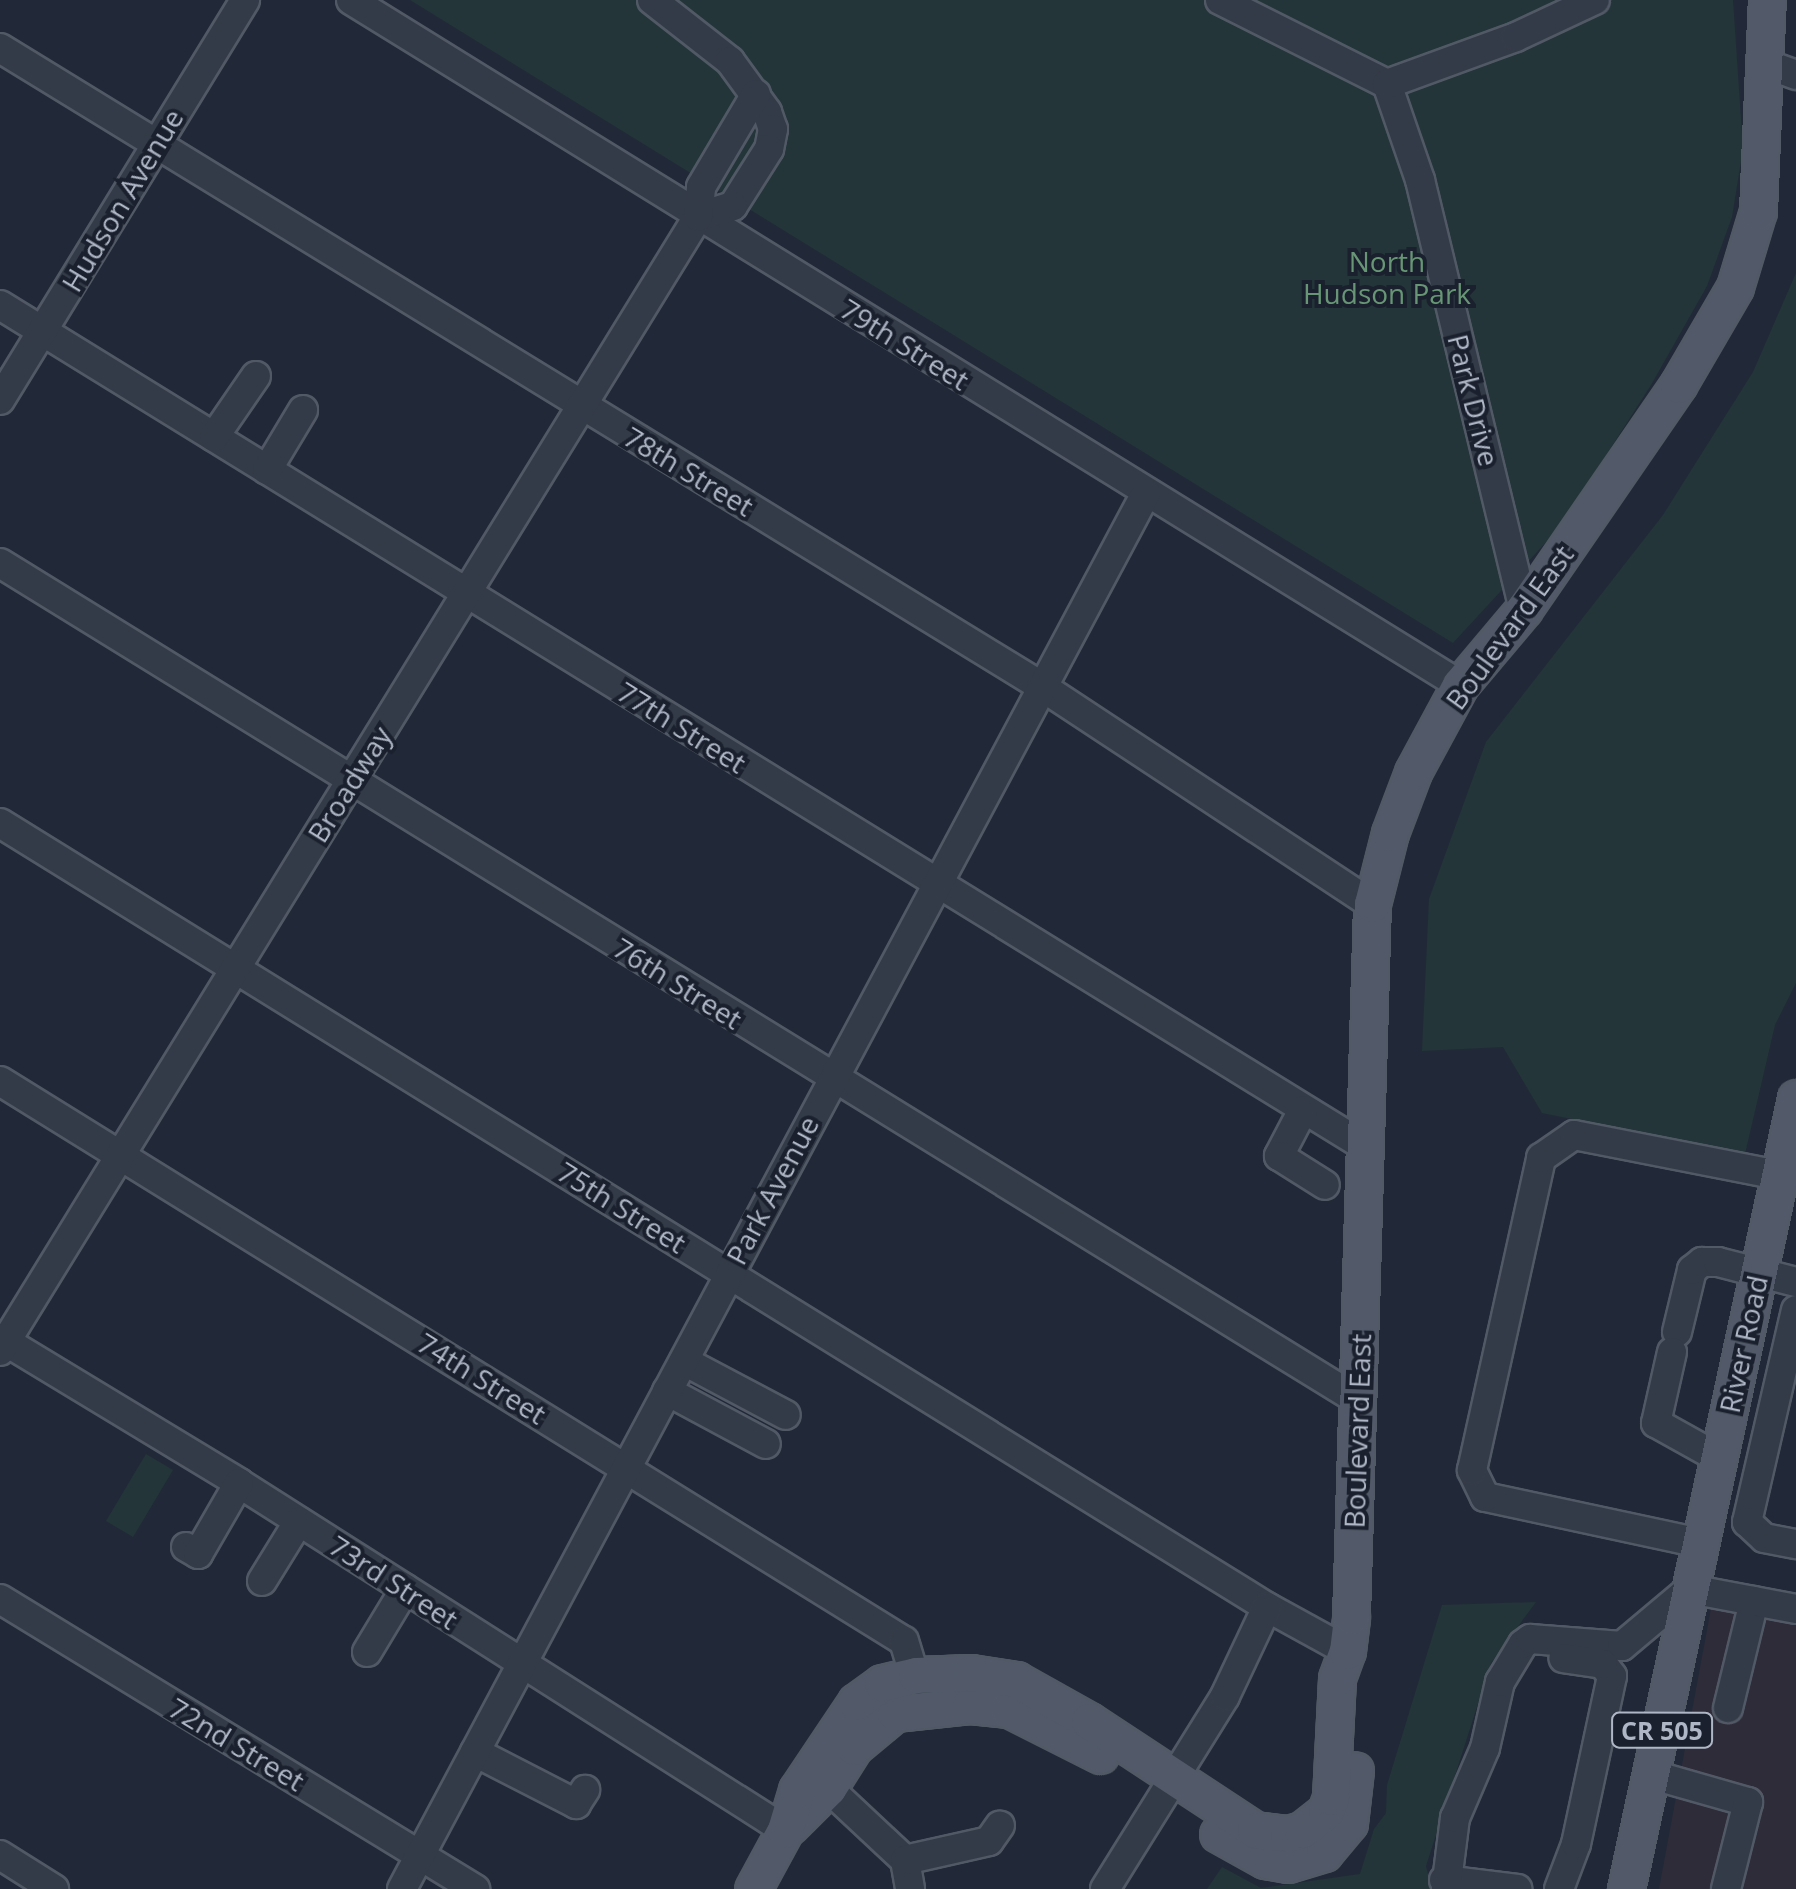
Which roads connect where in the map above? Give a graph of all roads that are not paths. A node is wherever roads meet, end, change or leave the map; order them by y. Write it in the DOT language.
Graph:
graph roads {
  1 [pos="245,0"];
  2 [pos="351,0"];
  3 [pos="652,0"];
  4 [pos="1220,0"];
  5 [pos="1595,0"];
  6 [pos="1766,0"];
  7 [pos="0,48"];
  8 [pos="1781,69"];
  9 [pos="1387,84"];
  10 [pos="756,94"];
  11 [pos="155,143"];
  12 [pos="698,217"];
  13 [pos="0,305"];
  14 [pos="42,331"];
  15 [pos="256,376"];
  16 [pos="0,400"];
  17 [pos="581,405"];
  18 [pos="303,410"];
  19 [pos="214,437"];
  20 [pos="267,470"];
  21 [pos="1146,494"];
  22 [pos="0,564"];
  23 [pos="466,593"];
  24 [pos="1524,609"];
  25 [pos="1460,685"];
  26 [pos="1041,686"];
  27 [pos="350,781"];
  28 [pos="0,823"];
  29 [pos="934,884"];
  30 [pos="1372,904"];
  31 [pos="235,969"];
  32 [pos="832,1078"];
  33 [pos="0,1081"];
  34 [pos="1796,1098"];
  35 [pos="1303,1110"];
  36 [pos="1359,1133"];
  37 [pos="120,1156"];
  38 [pos="1778,1175"];
  39 [pos="1325,1185"];
  40 [pos="728,1272"];
  41 [pos="1758,1272"];
  42 [pos="1796,1282"];
  43 [pos="1796,1310"];
  44 [pos="2,1343"];
  45 [pos="684,1361"];
  46 [pos="667,1392"];
  47 [pos="1358,1400"];
  48 [pos="786,1416"];
  49 [pos="766,1444"];
  50 [pos="1719,1458"];
  51 [pos="626,1467"];
  52 [pos="239,1483"];
  53 [pos="299,1521"];
  54 [pos="1700,1543"];
  55 [pos="1796,1544"];
  56 [pos="186,1546"];
  57 [pos="262,1581"];
  58 [pos="405,1589"];
  59 [pos="1690,1589"];
  60 [pos="0,1598"];
  61 [pos="1754,1601"];
  62 [pos="1267,1607"];
  63 [pos="1796,1609"];
  64 [pos="1348,1650"];
  65 [pos="1518,1651"];
  66 [pos="367,1652"];
  67 [pos="522,1664"];
  68 [pos="920,1691"];
  69 [pos="1728,1708"];
  70 [pos="475,1752"];
  71 [pos="1653,1775"];
  72 [pos="1168,1787"];
  73 [pos="828,1788"];
  74 [pos="584,1790"];
  75 [pos="1000,1825"];
  76 [pos="785,1830"];
  77 [pos="418,1854"];
  78 [pos="0,1855"];
  79 [pos="904,1860"];
  80 [pos="1445,1884"];
  81 [pos="54,1889"];
  82 [pos="402,1889"];
  83 [pos="475,1889"];
  84 [pos="753,1889"];
  85 [pos="910,1889"];
  86 [pos="1105,1889"];
  87 [pos="1517,1889"];
  88 [pos="1559,1889"];
  89 [pos="1626,1889"];
  90 [pos="1726,1889"];
  1 -- 11 [label="street, Hudson Avenue"];
  2 -- 12 [label="street, 79th Street"];
  3 -- 10 [label="street"];
  4 -- 9 [label="street"];
  5 -- 9 [label="street"];
  6 -- 8 [label="main road, Boulevard East"];
  7 -- 11 [label="street, 78th Street"];
  8 -- 24 [label="main road, Boulevard East"];
  9 -- 24 [label="street, Park Drive"];
  10 -- 12 [label="street"];
  10 -- 12 [label="street"];
  11 -- 14 [label="street, Hudson Avenue"];
  11 -- 17 [label="street, 78th Street"];
  12 -- 17 [label="street, Broadway"];
  12 -- 21 [label="street, 79th Street"];
  13 -- 14 [label="street, 77th Street"];
  14 -- 16 [label="street, Hudson Avenue"];
  14 -- 19 [label="street, 77th Street"];
  15 -- 19 [label="street"];
  17 -- 23 [label="street, Broadway"];
  17 -- 26 [label="street, 78th Street"];
  18 -- 20 [label="street"];
  19 -- 20 [label="street, 77th Street"];
  20 -- 23 [label="street, 77th Street"];
  21 -- 25 [label="street, 79th Street"];
  21 -- 26 [label="street, Park Avenue"];
  22 -- 27 [label="street, 76th Street"];
  23 -- 27 [label="street, Broadway"];
  23 -- 29 [label="street, 77th Street"];
  24 -- 25 [label="main road, Boulevard East"];
  25 -- 30 [label="main road, Boulevard East"];
  26 -- 29 [label="street, Park Avenue"];
  26 -- 30 [label="street, 78th Street"];
  27 -- 31 [label="street, Broadway"];
  27 -- 32 [label="street, 76th Street"];
  28 -- 31 [label="street, 75th Street"];
  29 -- 32 [label="street, Park Avenue"];
  29 -- 35 [label="street, 77th Street"];
  30 -- 36 [label="main road, Boulevard East"];
  31 -- 37 [label="street, Broadway"];
  31 -- 40 [label="street, 75th Street"];
  32 -- 40 [label="street, Park Avenue"];
  32 -- 47 [label="street, 76th Street"];
  33 -- 37 [label="street, 74th Street"];
  34 -- 38 [label="main road, River Road / CR 505"];
  35 -- 36 [label="street, 77th Street"];
  35 -- 39 [label="street"];
  36 -- 47 [label="main road, Boulevard East"];
  37 -- 44 [label="street, Broadway"];
  37 -- 51 [label="street, 74th Street"];
  38 -- 41 [label="main road, River Road / CR 505"];
  38 -- 54 [label="street"];
  40 -- 45 [label="street, Park Avenue"];
  40 -- 62 [label="street, 75th Street"];
  41 -- 42 [label="street"];
  41 -- 50 [label="main road, River Road / CR 505"];
  41 -- 50 [label="street"];
  43 -- 55 [label="street"];
  44 -- 52 [label="street, 73rd Street"];
  45 -- 46 [label="street, Park Avenue"];
  45 -- 48 [label="street"];
  46 -- 49 [label="street"];
  46 -- 51 [label="street, Park Avenue"];
  47 -- 64 [label="main road, Boulevard East"];
  50 -- 54 [label="main road, River Road / CR 505"];
  51 -- 67 [label="street, Park Avenue"];
  51 -- 68 [label="street, 74th Street"];
  52 -- 53 [label="street, 73rd Street"];
  52 -- 56 [label="street"];
  53 -- 57 [label="street"];
  53 -- 58 [label="street, 73rd Street"];
  54 -- 59 [label="main road, River Road / CR 505"];
  58 -- 66 [label="street"];
  58 -- 67 [label="street, 73rd Street"];
  59 -- 61 [label="street"];
  59 -- 65 [label="street"];
  59 -- 71 [label="main road, River Road / CR 505"];
  60 -- 77 [label="street, 72nd Street"];
  61 -- 63 [label="street"];
  61 -- 69 [label="street"];
  62 -- 64 [label="street, 75th Street"];
  62 -- 72 [label="street"];
  64 -- 72 [label="main road, Boulevard East"];
  65 -- 80 [label="street"];
  65 -- 88 [label="street"];
  67 -- 70 [label="street, Park Avenue"];
  67 -- 76 [label="street, 73rd Street"];
  68 -- 72 [label="main road, Boulevard East"];
  68 -- 73 [label="main road, Boulevard East"];
  68 -- 76 [label="main road, Boulevard East"];
  70 -- 74 [label="street"];
  70 -- 77 [label="street, Park Avenue"];
  71 -- 89 [label="main road, River Road / CR 505"];
  71 -- 90 [label="street"];
  72 -- 86 [label="street"];
  73 -- 76 [label="main road, Boulevard East"];
  73 -- 79 [label="street"];
  75 -- 79 [label="street"];
  76 -- 84 [label="main road, Boulevard East"];
  77 -- 82 [label="street, Park Avenue"];
  77 -- 83 [label="street, 72nd Street"];
  78 -- 81 [label="street"];
  79 -- 85 [label="street"];
  80 -- 87 [label="street"];
}
